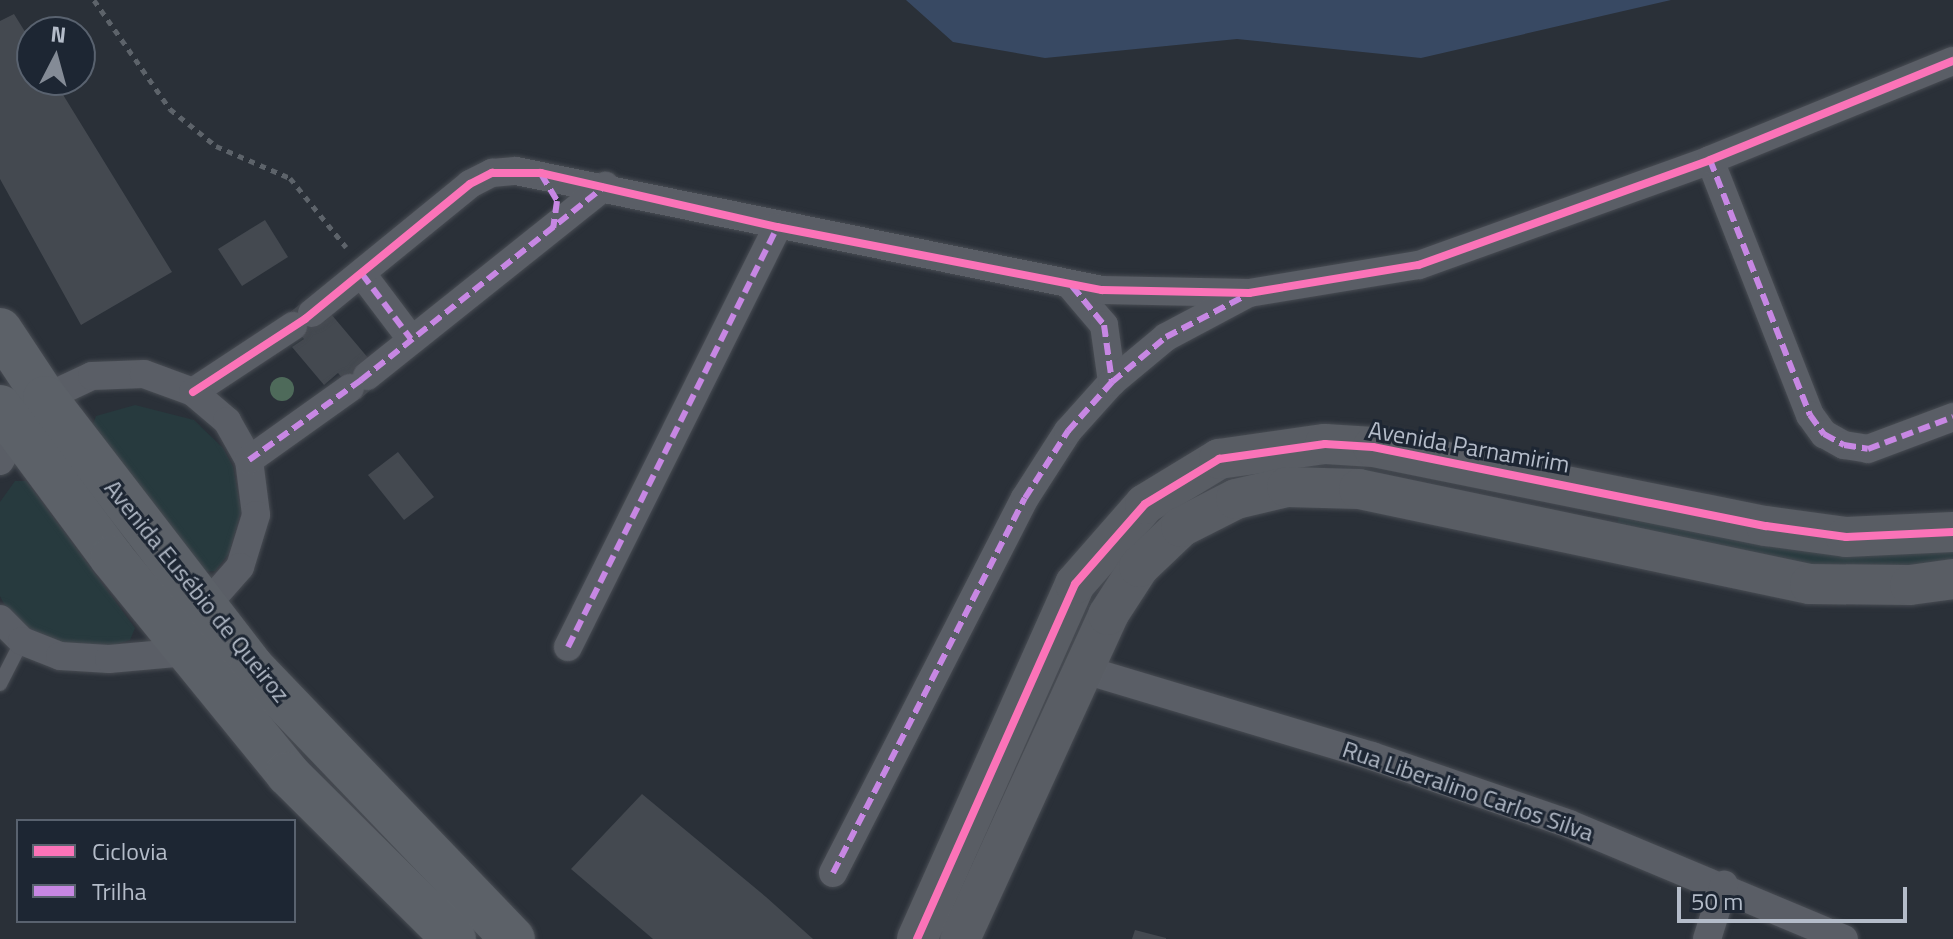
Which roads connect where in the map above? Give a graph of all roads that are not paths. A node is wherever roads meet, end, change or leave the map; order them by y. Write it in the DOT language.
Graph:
graph roads {
  1 [pos="1953,61"];
  2 [pos="1710,160"];
  3 [pos="541,173"];
  4 [pos="605,186"];
  5 [pos="777,227"];
  6 [pos="553,228"];
  7 [pos="362,274"];
  8 [pos="1069,284"];
  9 [pos="1249,293"];
  10 [pos="0,330"];
  11 [pos="411,339"];
  12 [pos="1112,382"];
  13 [pos="193,392"];
  14 [pos="45,398"];
  15 [pos="1953,417"];
  16 [pos="5,433"];
  17 [pos="249,460"];
  18 [pos="1577,487"];
  19 [pos="1569,532"];
  20 [pos="1953,532"];
  21 [pos="1953,579"];
  22 [pos="204,608"];
  23 [pos="0,619"];
  24 [pos="11,644"];
  25 [pos="568,647"];
  26 [pos="187,652"];
  27 [pos="1082,669"];
  28 [pos="0,684"];
  29 [pos="955,852"];
  30 [pos="993,867"];
  31 [pos="833,873"];
  32 [pos="1724,885"];
  33 [pos="454,939"];
  34 [pos="513,939"];
  35 [pos="917,939"];
  36 [pos="960,939"];
  37 [pos="1707,939"];
  38 [pos="1844,939"];
  1 -- 2 [label="street"];
  2 -- 9 [label="street"];
  2 -- 15 [label="street"];
  3 -- 4 [label="street"];
  3 -- 6 [label="street"];
  3 -- 7 [label="street"];
  4 -- 5 [label="street"];
  4 -- 6 [label="street"];
  5 -- 8 [label="street"];
  5 -- 25 [label="street"];
  6 -- 11 [label="street"];
  7 -- 11 [label="street"];
  7 -- 13 [label="street"];
  8 -- 9 [label="street"];
  8 -- 12 [label="street"];
  9 -- 12 [label="street"];
  10 -- 14 [label="main road, Avenida Eusébio de Queiroz"];
  11 -- 17 [label="street"];
  12 -- 31 [label="street"];
  13 -- 14 [label="street"];
  13 -- 17 [label="street"];
  14 -- 22 [label="main road, Avenida Eusébio de Queiroz"];
  16 -- 26 [label="main road, Avenida Eusébio de Queiroz"];
  17 -- 22 [label="street"];
  18 -- 19 [label="street"];
  18 -- 20 [label="street, Avenida Parnamirim"];
  18 -- 29 [label="street, Avenida Parnamirim"];
  19 -- 21 [label="street"];
  19 -- 27 [label="street"];
  22 -- 34 [label="main road, Avenida Eusébio de Queiroz"];
  23 -- 24 [label="street"];
  24 -- 26 [label="street"];
  24 -- 28 [label="lane"];
  26 -- 33 [label="main road, Avenida Eusébio de Queiroz"];
  27 -- 30 [label="street"];
  27 -- 32 [label="street, Rua Liberalino Carlos Silva"];
  29 -- 30 [label="street"];
  29 -- 35 [label="street, Avenida Parnamirim"];
  30 -- 36 [label="street"];
  32 -- 37 [label="street"];
  32 -- 38 [label="street, Rua Liberalino Carlos Silva"];
}
